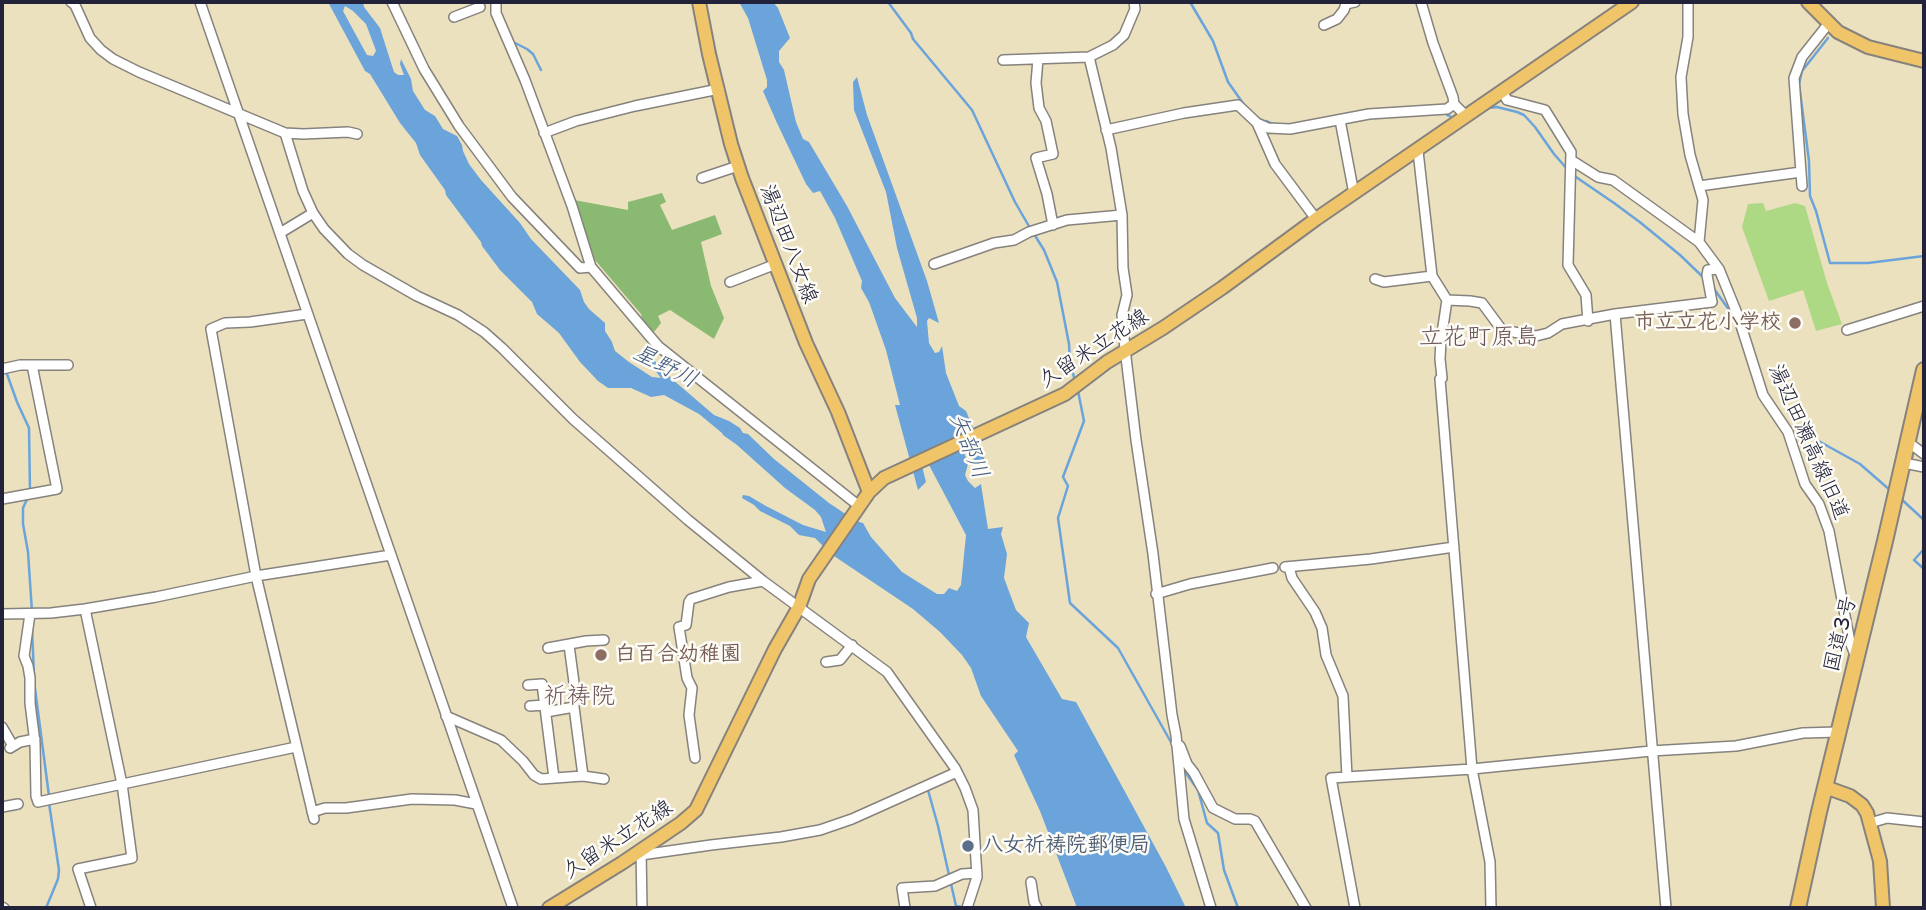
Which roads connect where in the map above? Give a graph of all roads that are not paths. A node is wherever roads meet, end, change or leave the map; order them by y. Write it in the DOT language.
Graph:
graph roads {
  1 [pos="71,2"];
  2 [pos="200,2"];
  3 [pos="392,2"];
  4 [pos="496,2"];
  5 [pos="699,2"];
  6 [pos="1134,2"];
  7 [pos="1355,2"];
  8 [pos="1421,2"];
  9 [pos="1632,2"];
  10 [pos="1688,2"];
  11 [pos="1808,2"];
  12 [pos="477,4"];
  13 [pos="454,17"];
  14 [pos="1829,23"];
  15 [pos="1324,25"];
  16 [pos="1089,57"];
  17 [pos="1038,59"];
  18 [pos="1003,60"];
  19 [pos="1924,61"];
  20 [pos="719,89"];
  21 [pos="1502,91"];
  22 [pos="1454,104"];
  23 [pos="238,113"];
  24 [pos="1466,116"];
  25 [pos="1340,120"];
  26 [pos="1257,123"];
  27 [pos="1106,130"];
  28 [pos="285,133"];
  29 [pos="544,133"];
  30 [pos="357,134"];
  31 [pos="1418,151"];
  32 [pos="1571,160"];
  33 [pos="738,166"];
  34 [pos="1801,172"];
  35 [pos="702,178"];
  36 [pos="1699,186"];
  37 [pos="1802,186"];
  38 [pos="1354,194"];
  39 [pos="313,213"];
  40 [pos="1122,215"];
  41 [pos="1316,219"];
  42 [pos="1053,225"];
  43 [pos="280,233"];
  44 [pos="1699,242"];
  45 [pos="776,264"];
  46 [pos="934,264"];
  47 [pos="591,267"];
  48 [pos="1719,269"];
  49 [pos="1432,276"];
  50 [pos="1375,279"];
  51 [pos="730,282"];
  52 [pos="1447,300"];
  53 [pos="1924,306"];
  54 [pos="307,314"];
  55 [pos="1615,314"];
  56 [pos="1588,321"];
  57 [pos="1847,330"];
  58 [pos="1125,349"];
  59 [pos="32,365"];
  60 [pos="68,365"];
  61 [pos="2,369"];
  62 [pos="1924,370"];
  63 [pos="1908,442"];
  64 [pos="1924,454"];
  65 [pos="1903,463"];
  66 [pos="1924,467"];
  67 [pos="869,492"];
  68 [pos="2,499"];
  69 [pos="858,509"];
  70 [pos="1454,547"];
  71 [pos="391,555"];
  72 [pos="1273,568"];
  73 [pos="256,576"];
  74 [pos="763,581"];
  75 [pos="1156,594"];
  76 [pos="799,607"];
  77 [pos="85,609"];
  78 [pos="2,614"];
  79 [pos="30,614"];
  80 [pos="604,640"];
  81 [pos="569,645"];
  82 [pos="852,645"];
  83 [pos="548,648"];
  84 [pos="1857,659"];
  85 [pos="825,662"];
  86 [pos="528,685"];
  87 [pos="530,706"];
  88 [pos="574,707"];
  89 [pos="545,708"];
  90 [pos="446,716"];
  91 [pos="2,727"];
  92 [pos="1838,732"];
  93 [pos="34,739"];
  94 [pos="1176,743"];
  95 [pos="296,747"];
  96 [pos="1651,751"];
  97 [pos="695,758"];
  98 [pos="1472,769"];
  99 [pos="957,772"];
  100 [pos="583,776"];
  101 [pos="554,778"];
  102 [pos="1342,778"];
  103 [pos="604,779"];
  104 [pos="122,784"];
  105 [pos="1825,787"];
  106 [pos="18,804"];
  107 [pos="476,804"];
  108 [pos="2,807"];
  109 [pos="1924,822"];
  110 [pos="1870,823"];
  111 [pos="641,852"];
  112 [pos="977,873"];
  113 [pos="1031,882"];
  114 [pos="91,908"];
  115 [pos="513,908"];
  116 [pos="548,908"];
  117 [pos="642,908"];
  118 [pos="905,908"];
  119 [pos="967,908"];
  120 [pos="1037,908"];
  121 [pos="1210,908"];
  122 [pos="1306,908"];
  123 [pos="1355,908"];
  124 [pos="1491,908"];
  125 [pos="1666,908"];
  126 [pos="1798,908"];
  127 [pos="1882,908"];
  1 -- 23 [label="street"];
  2 -- 23 [label="street"];
  3 -- 47 [label="street"];
  4 -- 12 [label="street"];
  4 -- 29 [label="street"];
  5 -- 20 [label="main road, 湯辺田八女線"];
  6 -- 16 [label="street"];
  7 -- 15 [label="street"];
  8 -- 22 [label="street"];
  9 -- 21 [label="main road, 久留米立花線"];
  10 -- 36 [label="street"];
  11 -- 14 [label="main road"];
  12 -- 13 [label="street"];
  14 -- 19 [label="main road"];
  14 -- 34 [label="street"];
  16 -- 17 [label="street"];
  16 -- 27 [label="street"];
  17 -- 18 [label="street"];
  17 -- 42 [label="street"];
  20 -- 29 [label="street"];
  20 -- 33 [label="main road, 湯辺田八女線"];
  21 -- 24 [label="main road, 久留米立花線"];
  21 -- 32 [label="street"];
  22 -- 24 [label="street"];
  22 -- 25 [label="street"];
  23 -- 28 [label="street"];
  23 -- 43 [label="street"];
  24 -- 31 [label="main road, 久留米立花線"];
  25 -- 26 [label="street"];
  25 -- 38 [label="street"];
  26 -- 27 [label="street"];
  26 -- 41 [label="street"];
  27 -- 40 [label="street"];
  28 -- 30 [label="street"];
  28 -- 39 [label="street"];
  29 -- 47 [label="street"];
  31 -- 38 [label="main road, 久留米立花線"];
  31 -- 49 [label="street"];
  32 -- 44 [label="street, 湯辺田瀬高線旧道"];
  32 -- 56 [label="street"];
  33 -- 35 [label="street"];
  33 -- 45 [label="main road, 湯辺田八女線"];
  34 -- 36 [label="street"];
  34 -- 37 [label="street"];
  36 -- 44 [label="street"];
  38 -- 41 [label="main road, 久留米立花線"];
  39 -- 43 [label="street"];
  39 -- 74 [label="street"];
  40 -- 42 [label="street"];
  40 -- 58 [label="street"];
  41 -- 58 [label="main road, 久留米立花線"];
  42 -- 46 [label="street"];
  43 -- 54 [label="street"];
  44 -- 48 [label="street, 湯辺田瀬高線旧道"];
  45 -- 51 [label="street"];
  45 -- 67 [label="main road, 湯辺田八女線"];
  47 -- 69 [label="street"];
  48 -- 55 [label="street"];
  48 -- 84 [label="street, 湯辺田瀬高線旧道"];
  49 -- 50 [label="street"];
  49 -- 52 [label="street"];
  52 -- 56 [label="street"];
  52 -- 70 [label="street"];
  53 -- 57 [label="street"];
  54 -- 71 [label="street"];
  54 -- 73 [label="street"];
  55 -- 56 [label="street"];
  55 -- 96 [label="street"];
  58 -- 67 [label="main road, 久留米立花線"];
  58 -- 75 [label="street"];
  59 -- 60 [label="street"];
  59 -- 61 [label="street"];
  59 -- 68 [label="street"];
  62 -- 63 [label="highway, 国道3号"];
  63 -- 64 [label="street"];
  63 -- 65 [label="highway, 国道3号"];
  65 -- 66 [label="street"];
  65 -- 84 [label="highway, 国道3号"];
  67 -- 69 [label="main road, 久留米立花線"];
  69 -- 76 [label="main road, 久留米立花線"];
  70 -- 98 [label="street"];
  70 -- 102 [label="street"];
  71 -- 73 [label="street"];
  71 -- 90 [label="street"];
  72 -- 75 [label="street"];
  73 -- 77 [label="street"];
  73 -- 95 [label="street"];
  74 -- 76 [label="street"];
  74 -- 97 [label="street"];
  75 -- 94 [label="street"];
  76 -- 82 [label="street"];
  76 -- 111 [label="main road, 久留米立花線"];
  77 -- 79 [label="street"];
  77 -- 104 [label="street"];
  78 -- 79 [label="street"];
  79 -- 93 [label="street"];
  80 -- 81 [label="street"];
  81 -- 83 [label="street"];
  81 -- 88 [label="street"];
  82 -- 85 [label="street"];
  82 -- 99 [label="street"];
  84 -- 92 [label="highway, 国道3号"];
  86 -- 89 [label="street"];
  87 -- 89 [label="street"];
  88 -- 89 [label="street"];
  88 -- 100 [label="street"];
  89 -- 101 [label="street"];
  90 -- 101 [label="street"];
  90 -- 107 [label="street"];
  91 -- 93 [label="street"];
  92 -- 96 [label="street"];
  92 -- 105 [label="highway, 国道3号"];
  93 -- 104 [label="street"];
  94 -- 121 [label="street"];
  94 -- 122 [label="street"];
  95 -- 104 [label="street"];
  95 -- 107 [label="street"];
  96 -- 98 [label="street"];
  96 -- 125 [label="street"];
  98 -- 102 [label="street"];
  98 -- 124 [label="street"];
  99 -- 111 [label="street"];
  99 -- 112 [label="street"];
  100 -- 101 [label="street"];
  100 -- 103 [label="street"];
  102 -- 123 [label="street"];
  104 -- 114 [label="street"];
  105 -- 110 [label="main road"];
  105 -- 126 [label="highway, 国道3号"];
  106 -- 108 [label="street"];
  107 -- 115 [label="street"];
  109 -- 110 [label="street"];
  110 -- 127 [label="main road"];
  111 -- 116 [label="main road, 久留米立花線"];
  111 -- 117 [label="street"];
  112 -- 118 [label="street"];
  112 -- 119 [label="street"];
  113 -- 120 [label="street"];
}
